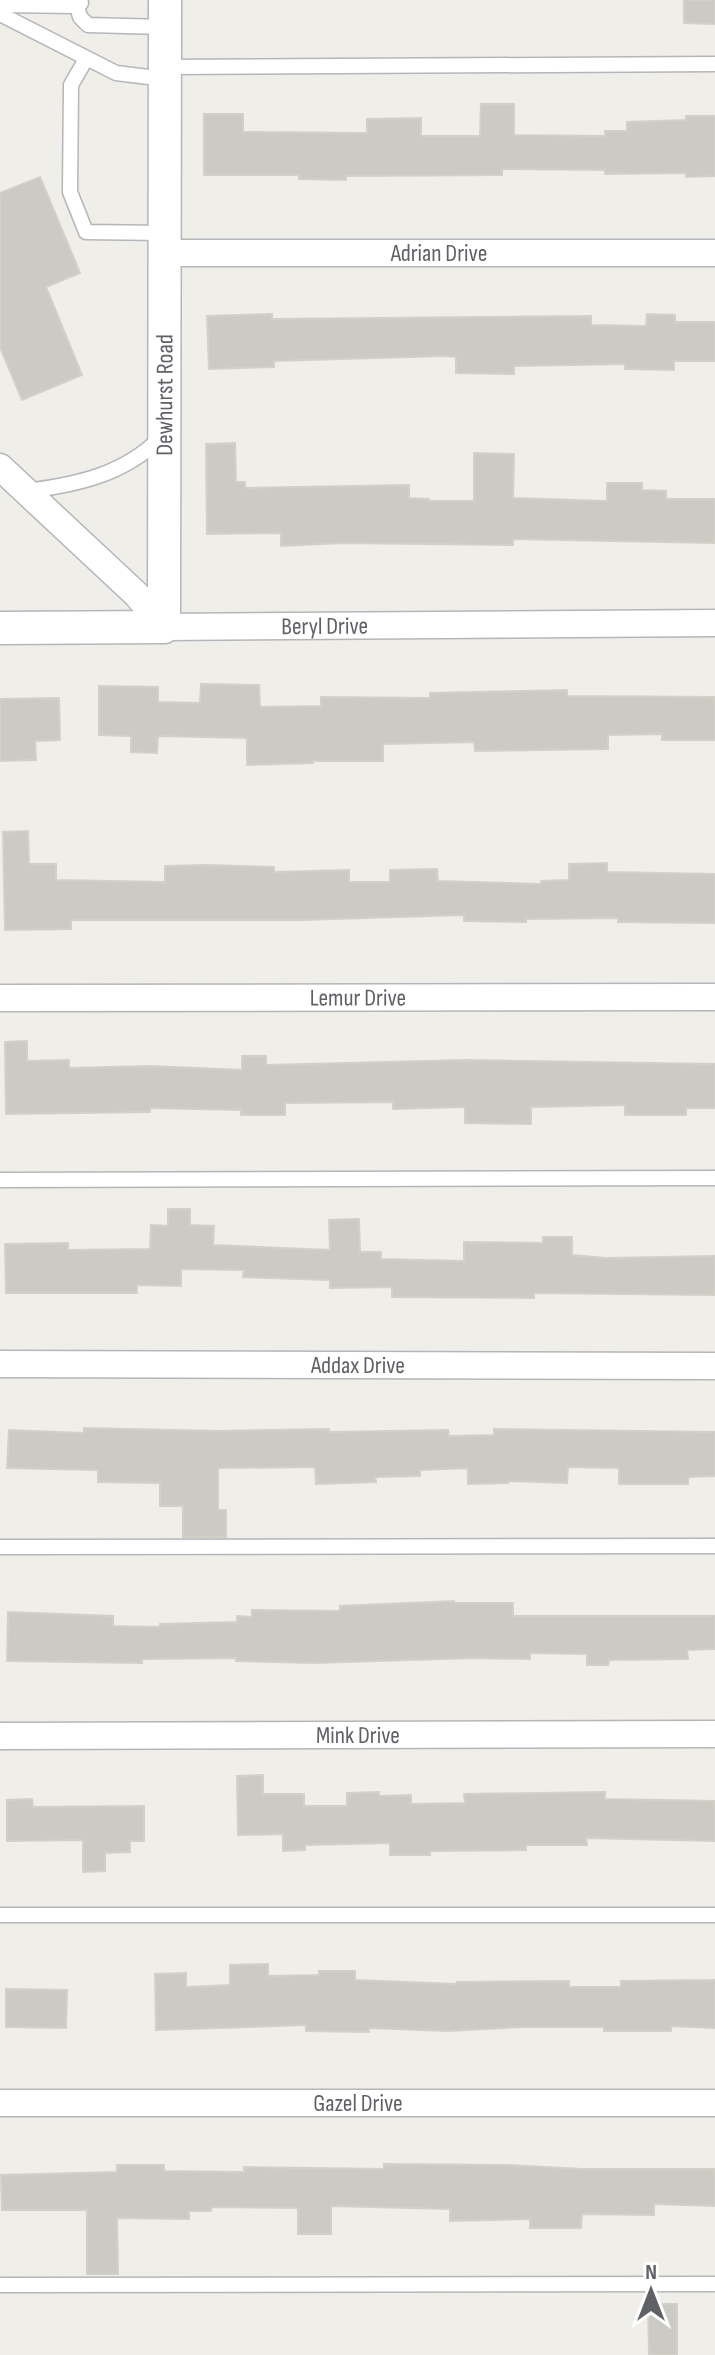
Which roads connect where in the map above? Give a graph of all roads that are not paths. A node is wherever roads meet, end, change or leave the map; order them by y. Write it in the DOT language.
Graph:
graph roads {
  1 [pos="79,3"];
  2 [pos="0,5"];
  3 [pos="165,13"];
  4 [pos="0,14"];
  5 [pos="86,59"];
  6 [pos="715,64"];
  7 [pos="165,73"];
  8 [pos="165,243"];
  9 [pos="715,253"];
  10 [pos="164,433"];
  11 [pos="0,467"];
  12 [pos="26,491"];
  13 [pos="715,623"];
  14 [pos="164,627"];
  15 [pos="0,628"];
  16 [pos="715,997"];
  17 [pos="0,998"];
  18 [pos="715,1178"];
  19 [pos="0,1180"];
  20 [pos="0,1364"];
  21 [pos="715,1366"];
  22 [pos="715,1546"];
  23 [pos="0,1547"];
  24 [pos="715,1734"];
  25 [pos="0,1736"];
  26 [pos="0,1915"];
  27 [pos="715,1915"];
  28 [pos="0,2103"];
  29 [pos="715,2103"];
  30 [pos="715,2284"];
  31 [pos="0,2285"];
  1 -- 2 [label="lane"];
  1 -- 3 [label="lane"];
  3 -- 7 [label="street, Dewhurst Road"];
  4 -- 5 [label="lane"];
  5 -- 7 [label="lane"];
  5 -- 8 [label="lane"];
  6 -- 7 [label="lane"];
  7 -- 8 [label="street, Dewhurst Road"];
  8 -- 9 [label="street, Adrian Drive"];
  8 -- 10 [label="street, Dewhurst Road"];
  10 -- 12 [label="lane"];
  10 -- 14 [label="street, Dewhurst Road"];
  11 -- 12 [label="street"];
  12 -- 14 [label="street"];
  13 -- 14 [label="street, Beryl Drive"];
  14 -- 15 [label="street"];
  16 -- 17 [label="street, Lemur Drive"];
  18 -- 19 [label="lane"];
  20 -- 21 [label="street, Addax Drive"];
  22 -- 23 [label="lane"];
  24 -- 25 [label="street, Mink Drive"];
  26 -- 27 [label="lane"];
  28 -- 29 [label="street, Gazel Drive"];
  30 -- 31 [label="lane"];
}
